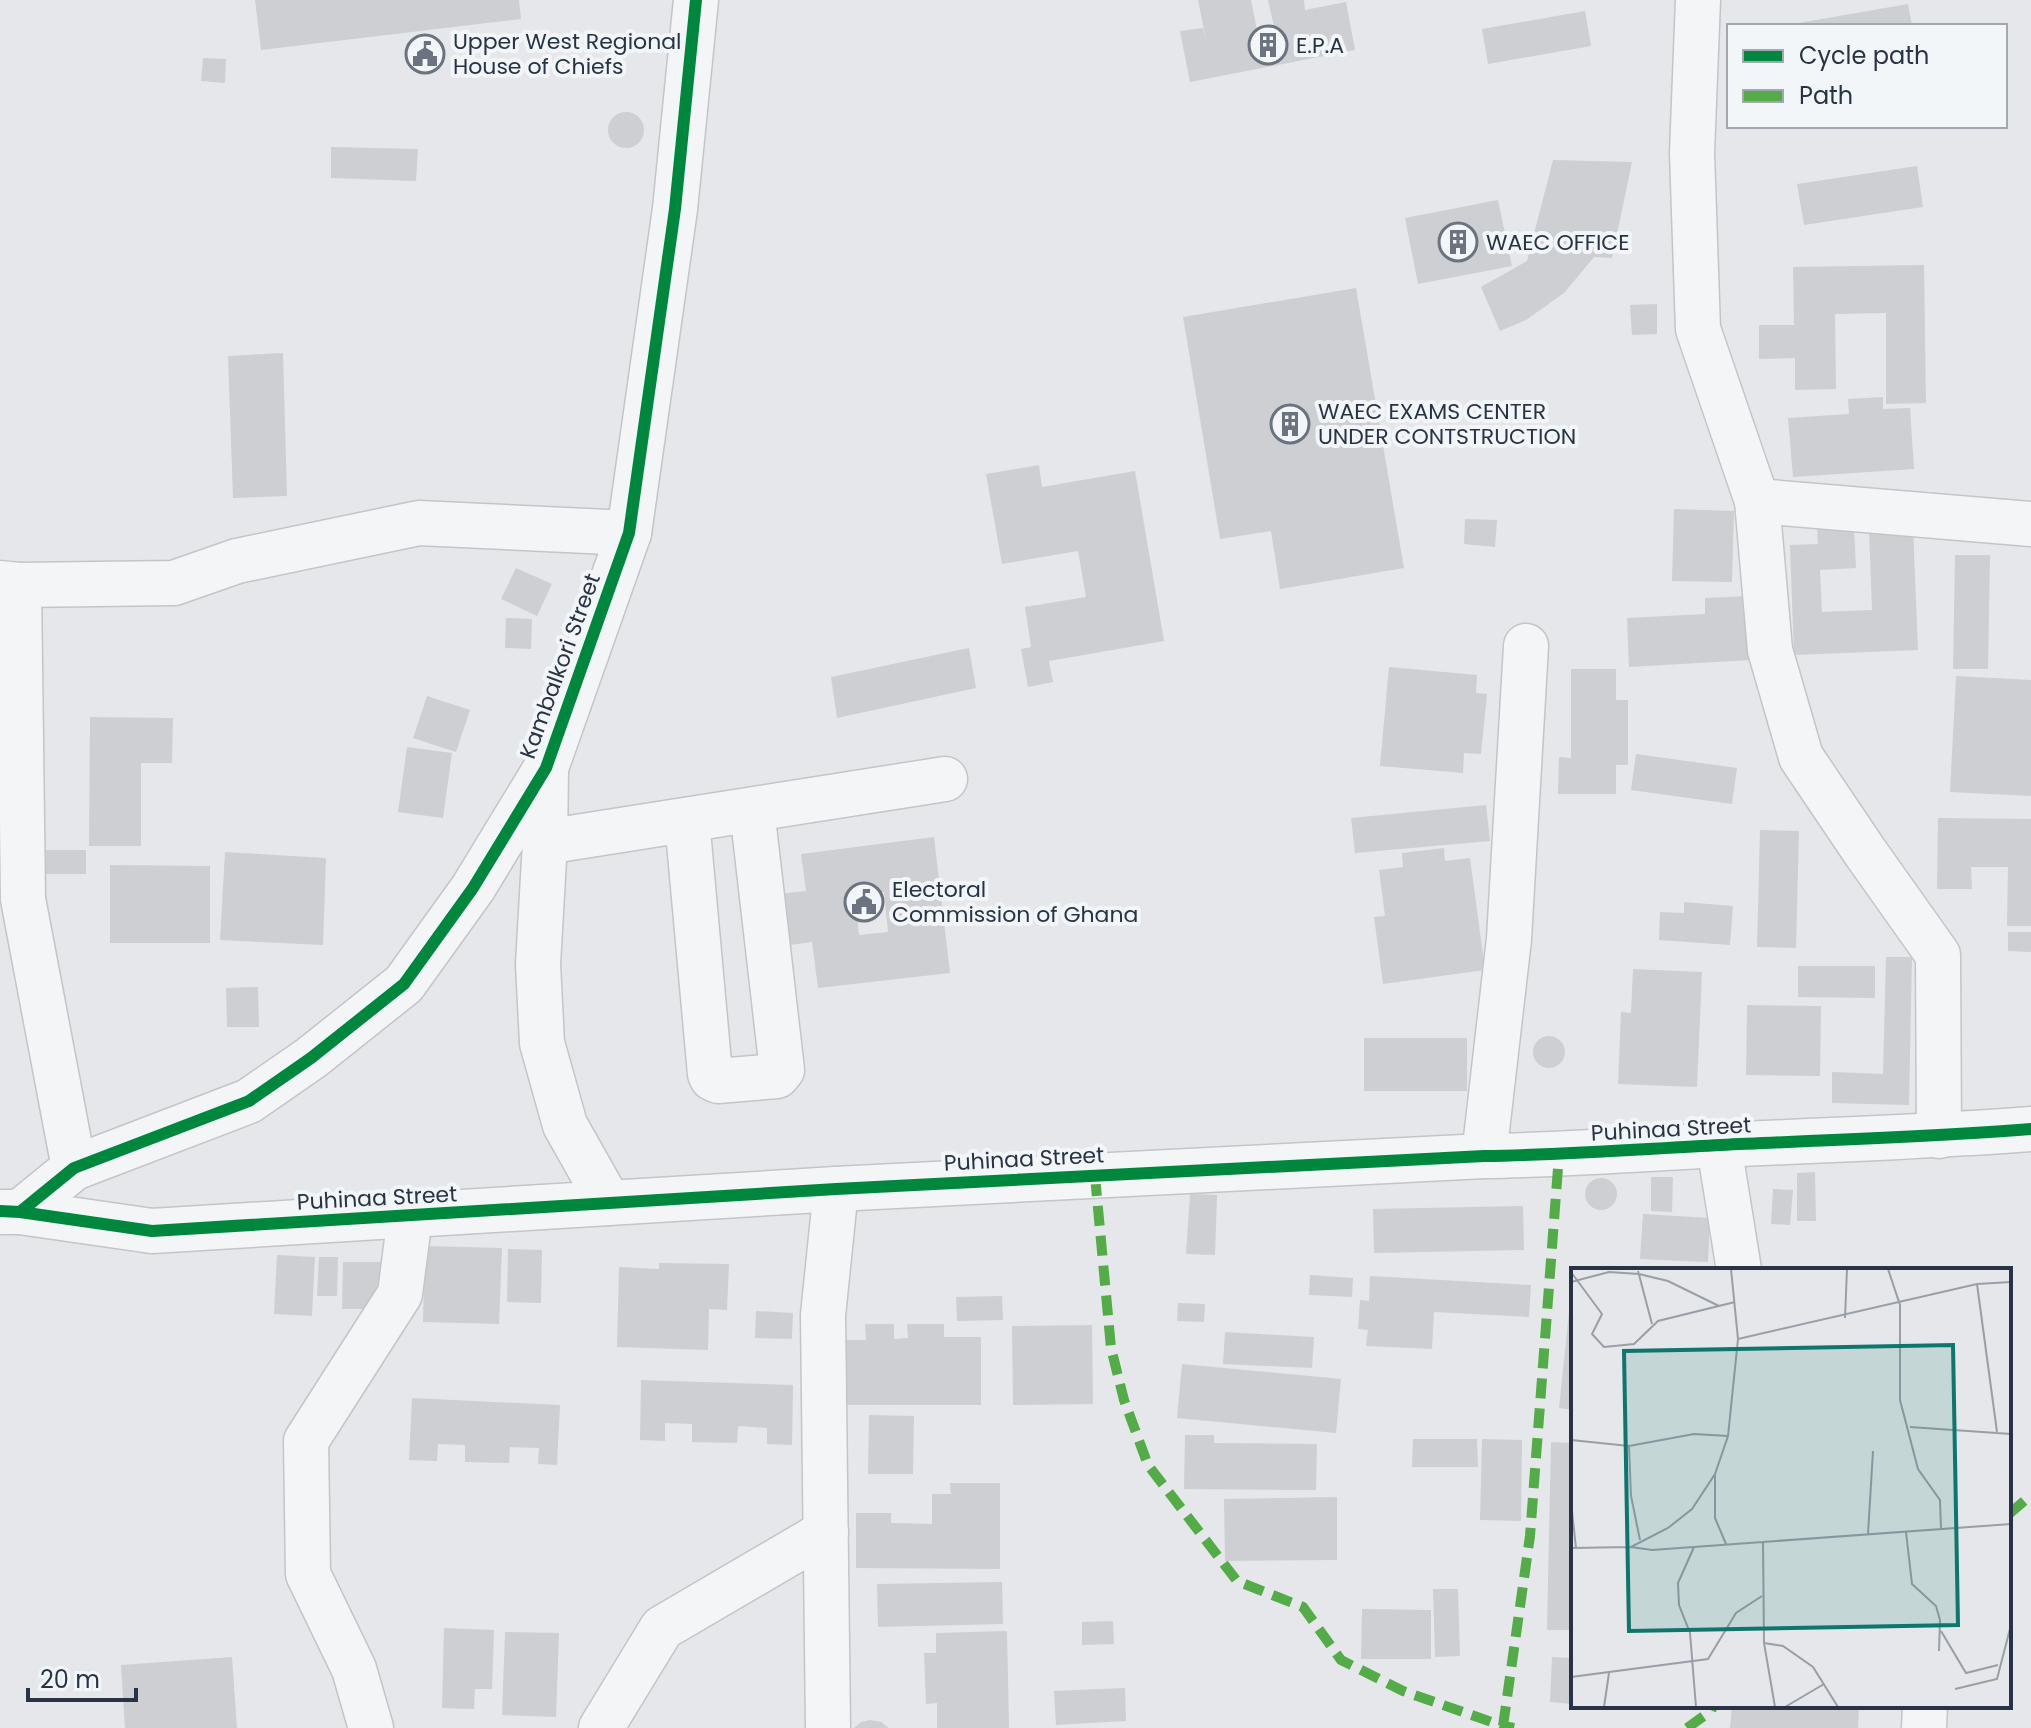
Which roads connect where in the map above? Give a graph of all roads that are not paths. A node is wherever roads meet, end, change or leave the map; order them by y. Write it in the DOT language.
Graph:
graph roads {
  1 [pos="696,0"];
  2 [pos="1698,0"];
  3 [pos="1757,501"];
  4 [pos="2031,524"];
  5 [pos="629,533"];
  6 [pos="9,584"];
  7 [pos="1526,646"];
  8 [pos="546,768"];
  9 [pos="945,779"];
  10 [pos="752,810"];
  11 [pos="687,820"];
  12 [pos="545,842"];
  13 [pos="2031,1129"];
  14 [pos="1939,1136"];
  15 [pos="1719,1146"];
  16 [pos="1484,1156"];
  17 [pos="74,1168"];
  18 [pos="836,1189"];
  19 [pos="609,1203"];
  20 [pos="10,1212"];
  21 [pos="410,1216"];
  22 [pos="1739,1268"];
  23 [pos="826,1532"];
  24 [pos="1925,1708"];
  25 [pos="371,1728"];
  26 [pos="601,1728"];
  27 [pos="828,1728"];
  28 [pos="1924,1728"];
  1 -- 5 [label="street, Kambalkori Street"];
  2 -- 3 [label="street"];
  3 -- 4 [label="street"];
  3 -- 14 [label="street"];
  5 -- 6 [label="street"];
  5 -- 8 [label="street, Kambalkori Street"];
  6 -- 17 [label="street"];
  7 -- 16 [label="street"];
  8 -- 12 [label="street"];
  8 -- 17 [label="street, Kambalkori Street"];
  9 -- 10 [label="street"];
  10 -- 11 [label="street"];
  10 -- 11 [label="street"];
  11 -- 12 [label="street"];
  12 -- 19 [label="street"];
  13 -- 14 [label="street, Puhinaa Street"];
  14 -- 15 [label="street, Puhinaa Street"];
  15 -- 16 [label="street, Puhinaa Street"];
  15 -- 22 [label="street"];
  16 -- 18 [label="street, Puhinaa Street"];
  17 -- 20 [label="street, Kambalkori Street"];
  18 -- 19 [label="street, Puhinaa Street"];
  18 -- 23 [label="street"];
  19 -- 21 [label="street, Puhinaa Street"];
  20 -- 21 [label="street, Puhinaa Street"];
  21 -- 25 [label="street"];
  23 -- 26 [label="street"];
  23 -- 27 [label="street"];
  24 -- 28 [label="street"];
}
